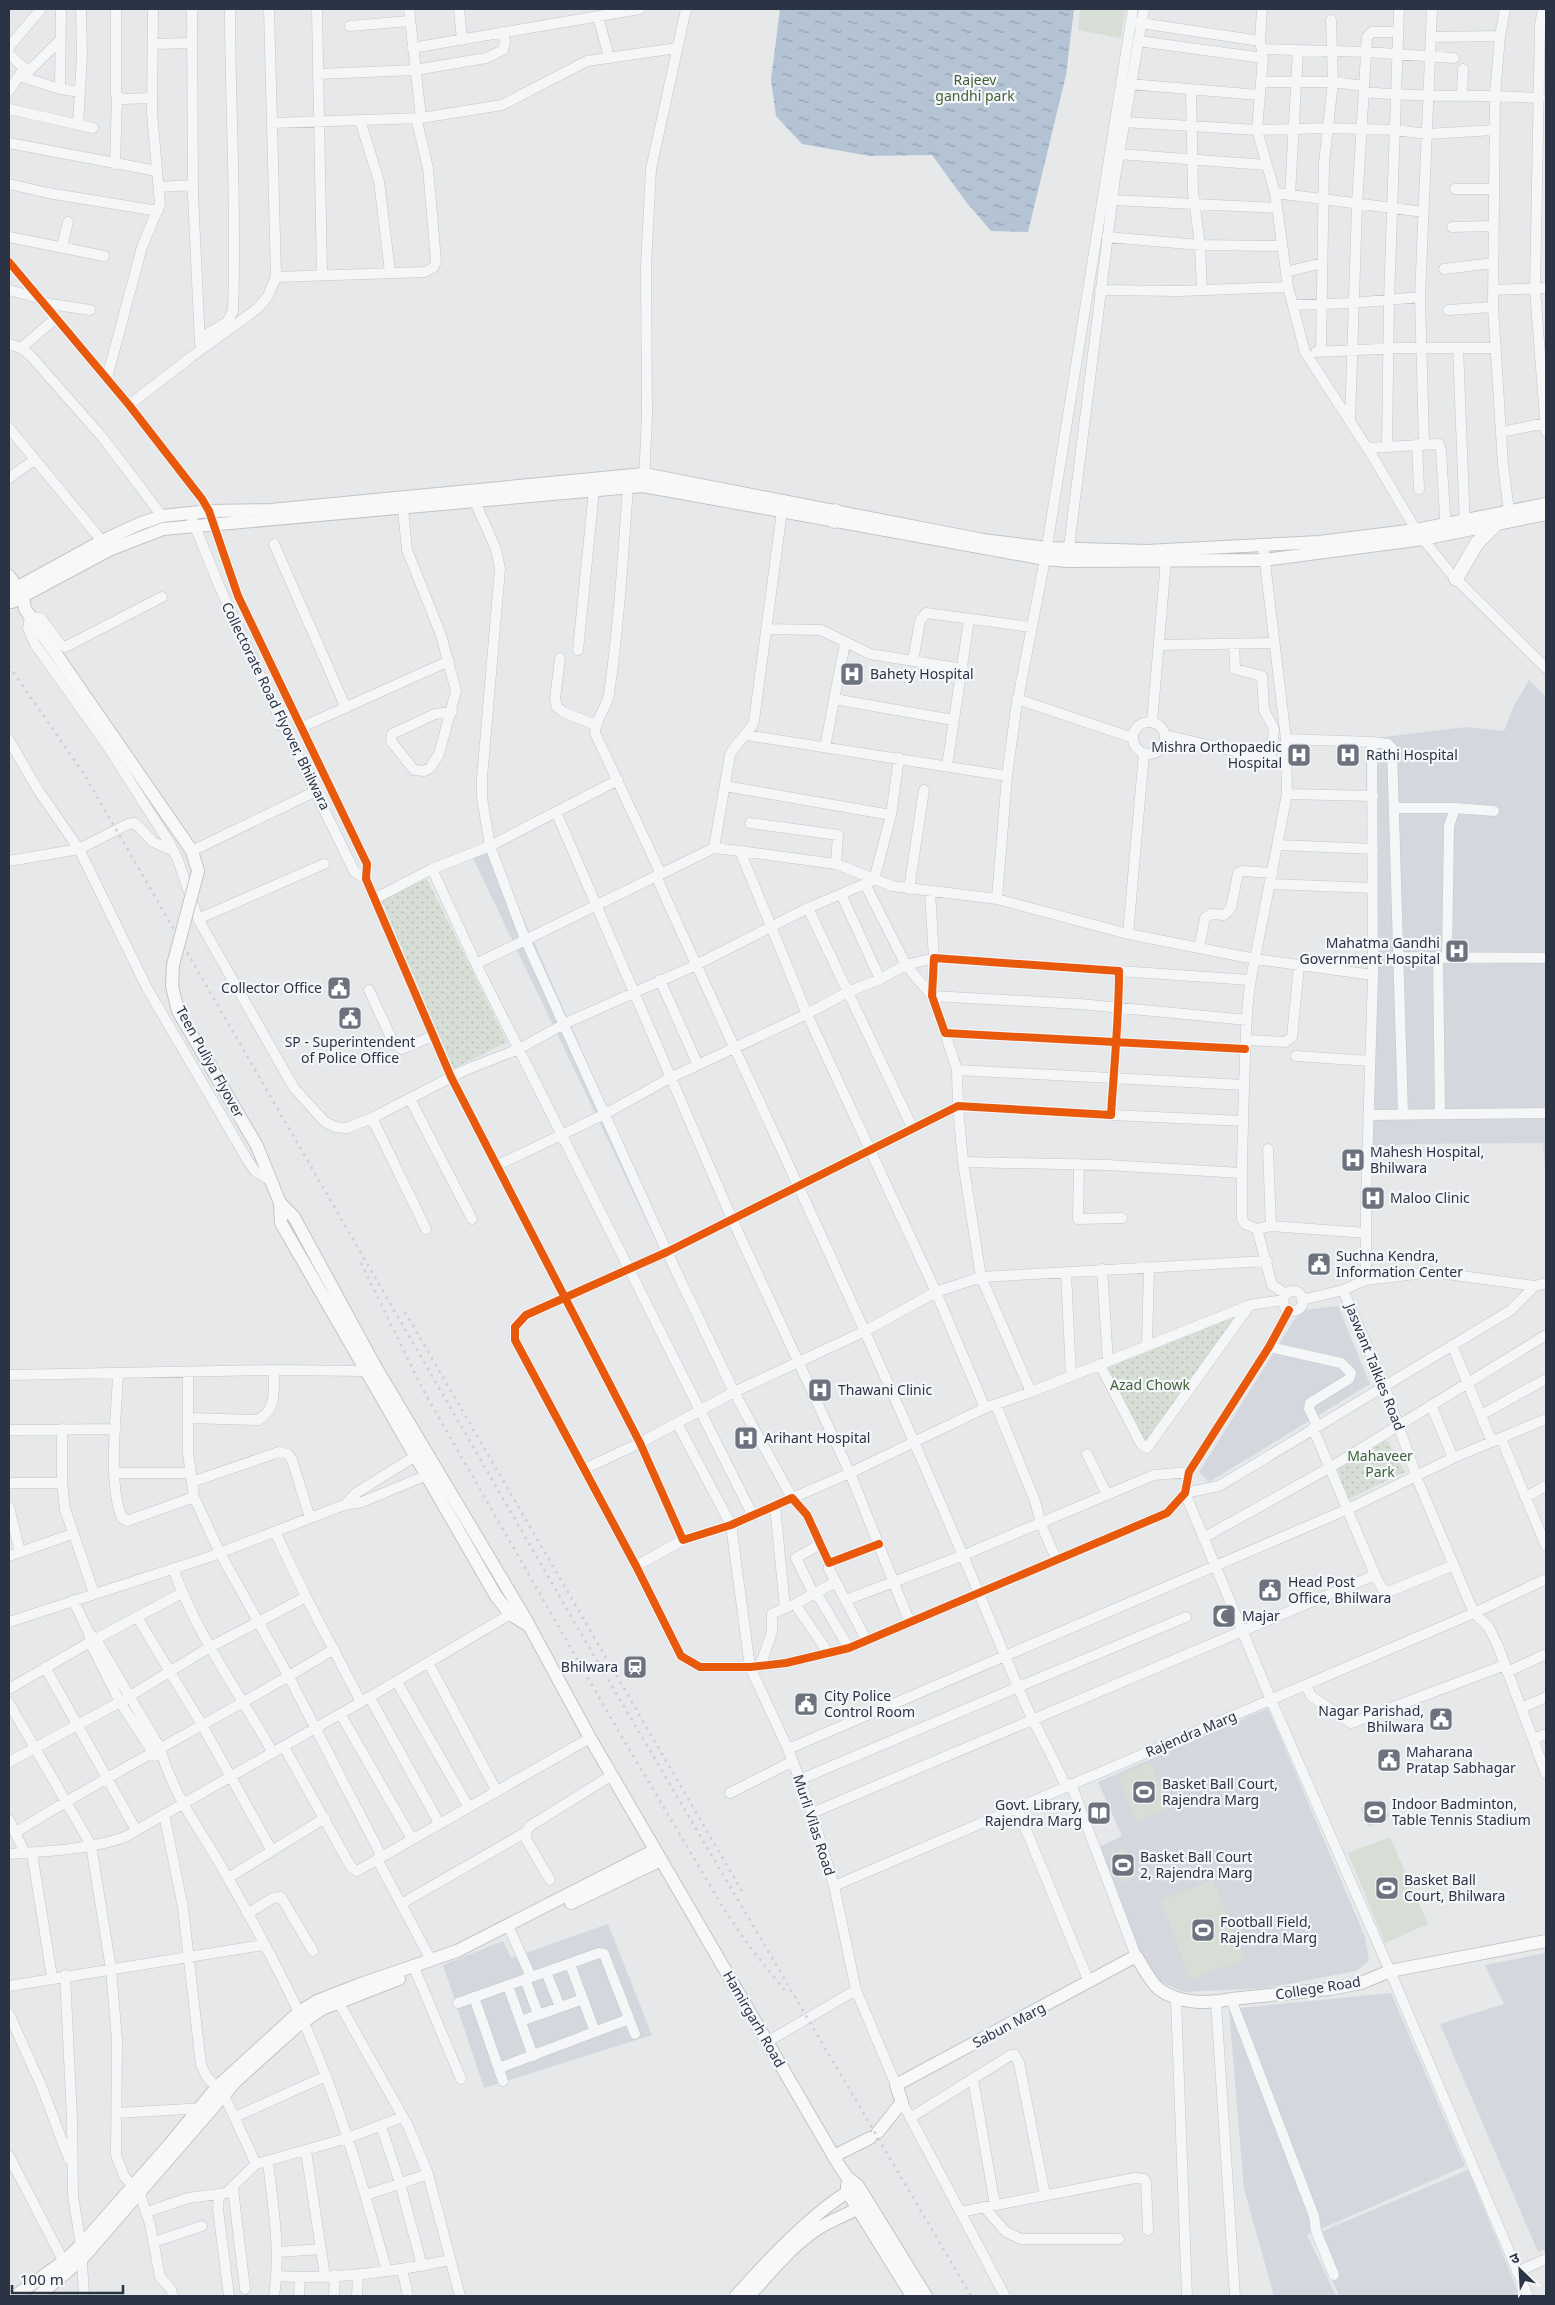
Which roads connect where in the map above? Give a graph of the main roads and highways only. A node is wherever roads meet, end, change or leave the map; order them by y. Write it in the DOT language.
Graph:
graph roads {
  1 [pos="644,480"];
  2 [pos="1546,504"];
  3 [pos="1546,514"];
  4 [pos="835,516"];
  5 [pos="1509,517"];
  6 [pos="1495,525"];
  7 [pos="1465,526"];
  8 [pos="1420,534"];
  9 [pos="1068,555"];
  10 [pos="9,576"];
  11 [pos="1456,579"];
  12 [pos="14,594"];
  13 [pos="280,1204"];
  14 [pos="420,1453"];
  15 [pos="658,1855"];
  16 [pos="1546,1941"];
  17 [pos="1176,1999"];
  18 [pos="300,2018"];
  19 [pos="220,2091"];
  20 [pos="834,2156"];
  21 [pos="852,2188"];
  22 [pos="136,2189"];
  23 [pos="863,2206"];
  24 [pos="66,2266"];
  25 [pos="15,2296"];
  26 [pos="38,2296"];
  27 [pos="736,2296"];
  28 [pos="750,2296"];
  29 [pos="912,2296"];
  30 [pos="926,2296"];
  1 -- 4 [label="main road"];
  1 -- 4 [label="main road"];
  1 -- 12 [label="main road"];
  1 -- 12 [label="main road"];
  2 -- 5 [label="main road"];
  3 -- 5 [label="main road"];
  4 -- 9 [label="main road"];
  5 -- 6 [label="main road"];
  5 -- 7 [label="main road"];
  6 -- 7 [label="main road"];
  6 -- 11 [label="highway"];
  7 -- 8 [label="main road"];
  8 -- 9 [label="main road"];
  8 -- 9 [label="main road"];
  10 -- 12 [label="main road"];
  12 -- 13 [label="main road, Teen Puliya Flyover, bridge"];
  13 -- 14 [label="main road"];
  13 -- 14 [label="main road"];
  14 -- 15 [label="main road, Hamirgarh Road"];
  15 -- 18 [label="main road"];
  15 -- 18 [label="main road"];
  15 -- 20 [label="main road, Hamirgarh Road"];
  16 -- 17 [label="main road, College Road"];
  17 -- 20 [label="main road, Sabun Marg"];
  18 -- 19 [label="main road"];
  19 -- 22 [label="main road"];
  19 -- 22 [label="main road"];
  20 -- 21 [label="main road, Hamirgarh Road"];
  21 -- 23 [label="main road"];
  21 -- 27 [label="main road"];
  22 -- 24 [label="main road"];
  22 -- 24 [label="main road"];
  23 -- 28 [label="main road"];
  23 -- 29 [label="main road"];
  23 -- 30 [label="main road"];
  24 -- 25 [label="main road"];
  24 -- 26 [label="main road"];
}
